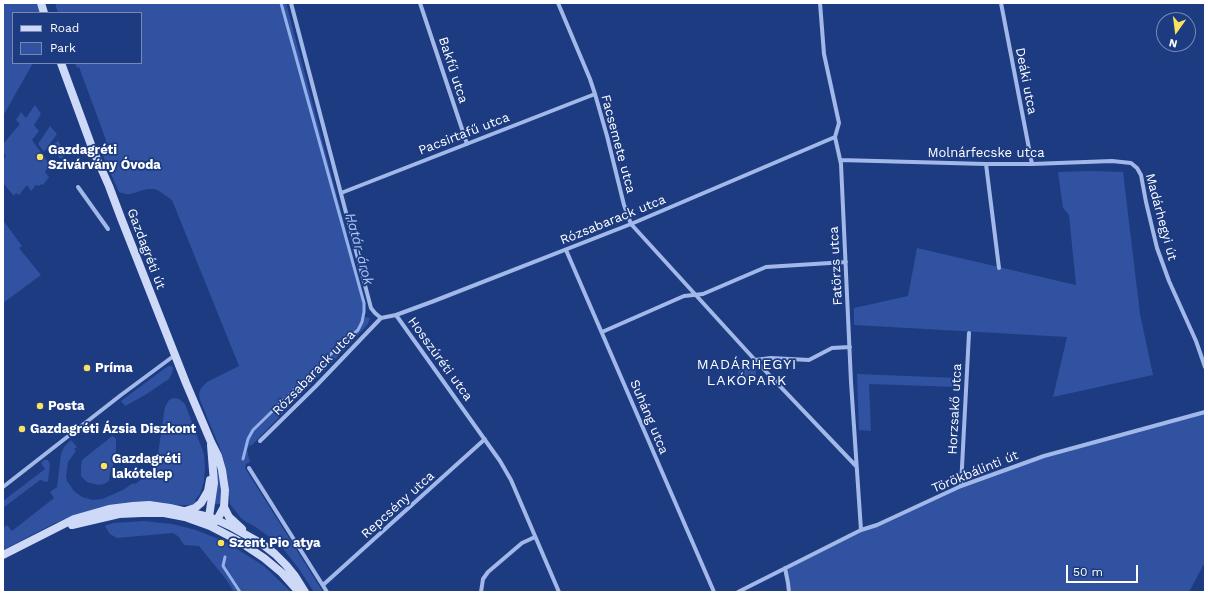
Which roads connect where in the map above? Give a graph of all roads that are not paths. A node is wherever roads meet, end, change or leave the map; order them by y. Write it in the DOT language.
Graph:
graph roads {
  1 [pos="290,3"];
  2 [pos="420,3"];
  3 [pos="558,3"];
  4 [pos="820,3"];
  5 [pos="1001,3"];
  6 [pos="61,64"];
  7 [pos="595,94"];
  8 [pos="835,137"];
  9 [pos="467,144"];
  10 [pos="840,160"];
  11 [pos="1131,163"];
  12 [pos="986,164"];
  13 [pos="1032,164"];
  14 [pos="78,187"];
  15 [pos="341,194"];
  16 [pos="631,224"];
  17 [pos="108,229"];
  18 [pos="566,250"];
  19 [pos="846,262"];
  20 [pos="999,268"];
  21 [pos="696,294"];
  22 [pos="396,315"];
  23 [pos="381,318"];
  24 [pos="602,332"];
  25 [pos="969,333"];
  26 [pos="850,347"];
  27 [pos="176,355"];
  28 [pos="755,360"];
  29 [pos="1205,367"];
  30 [pos="1205,412"];
  31 [pos="485,439"];
  32 [pos="260,441"];
  33 [pos="211,442"];
  34 [pos="856,466"];
  35 [pos="212,468"];
  36 [pos="249,468"];
  37 [pos="961,486"];
  38 [pos="3,487"];
  39 [pos="224,506"];
  40 [pos="185,511"];
  41 [pos="212,521"];
  42 [pos="56,529"];
  43 [pos="861,530"];
  44 [pos="535,537"];
  45 [pos="264,545"];
  46 [pos="3,555"];
  47 [pos="785,568"];
  48 [pos="323,585"];
  49 [pos="298,592"];
  50 [pos="305,592"];
  51 [pos="327,592"];
  52 [pos="481,592"];
  53 [pos="559,592"];
  54 [pos="714,592"];
  55 [pos="738,592"];
  56 [pos="789,592"];
  1 -- 15 [label="street"];
  2 -- 9 [label="street, Bakfű utca"];
  3 -- 7 [label="street, Facsemete utca"];
  4 -- 8 [label="street, Fatörzs utca"];
  5 -- 13 [label="street, Deáki utca"];
  6 -- 27 [label="street, Gazdagréti út"];
  7 -- 9 [label="street, Pacsirtafű utca"];
  7 -- 16 [label="street, Facsemete utca"];
  8 -- 10 [label="street, Fatörzs utca"];
  8 -- 16 [label="street, Rózsabarack utca"];
  9 -- 15 [label="street, Pacsirtafű utca"];
  10 -- 12 [label="street, Molnárfecske utca"];
  10 -- 19 [label="street, Fatörzs utca"];
  11 -- 13 [label="street, Molnárfecske utca"];
  11 -- 29 [label="street, Madárhegyi út"];
  12 -- 13 [label="street, Molnárfecske utca"];
  12 -- 20 [label="street"];
  14 -- 17 [label="street"];
  15 -- 23 [label="street"];
  16 -- 18 [label="street, Rózsabarack utca"];
  16 -- 21 [label="street, Facsemete utca"];
  18 -- 22 [label="street, Rózsabarack utca"];
  18 -- 24 [label="street, Suháng utca"];
  19 -- 21 [label="street"];
  19 -- 26 [label="street, Fatörzs utca"];
  21 -- 24 [label="street"];
  21 -- 28 [label="street, Facsemete utca"];
  22 -- 23 [label="street, Hosszúréti utca"];
  22 -- 31 [label="street, Hosszúréti utca"];
  23 -- 32 [label="street, Rózsabarack utca"];
  24 -- 54 [label="street, Suháng utca"];
  25 -- 37 [label="street, Horzsakő utca"];
  26 -- 28 [label="street"];
  26 -- 34 [label="street, Fatörzs utca"];
  27 -- 33 [label="street, Gazdagréti út"];
  27 -- 38 [label="street"];
  28 -- 34 [label="street, Facsemete utca"];
  30 -- 37 [label="street, Törökbálinti út"];
  31 -- 44 [label="street, Hosszúréti utca"];
  31 -- 48 [label="street, Repcsény utca"];
  33 -- 35 [label="street, Gazdagréti út"];
  33 -- 39 [label="street, Gazdagréti út"];
  34 -- 43 [label="street, Fatörzs utca"];
  35 -- 40 [label="street"];
  35 -- 41 [label="street, Gazdagréti út"];
  36 -- 48 [label="street"];
  37 -- 43 [label="street, Törökbálinti út"];
  39 -- 41 [label="street, Gazdagréti út"];
  39 -- 45 [label="street"];
  40 -- 41 [label="street"];
  40 -- 42 [label="street"];
  41 -- 42 [label="street"];
  41 -- 45 [label="street"];
  41 -- 49 [label="street"];
  42 -- 46 [label="street"];
  43 -- 47 [label="street, Törökbálinti út"];
  44 -- 52 [label="street"];
  44 -- 53 [label="street, Hosszúréti utca"];
  45 -- 50 [label="street"];
  47 -- 55 [label="street, Törökbálinti út"];
  47 -- 56 [label="street"];
  48 -- 51 [label="street"];
}
